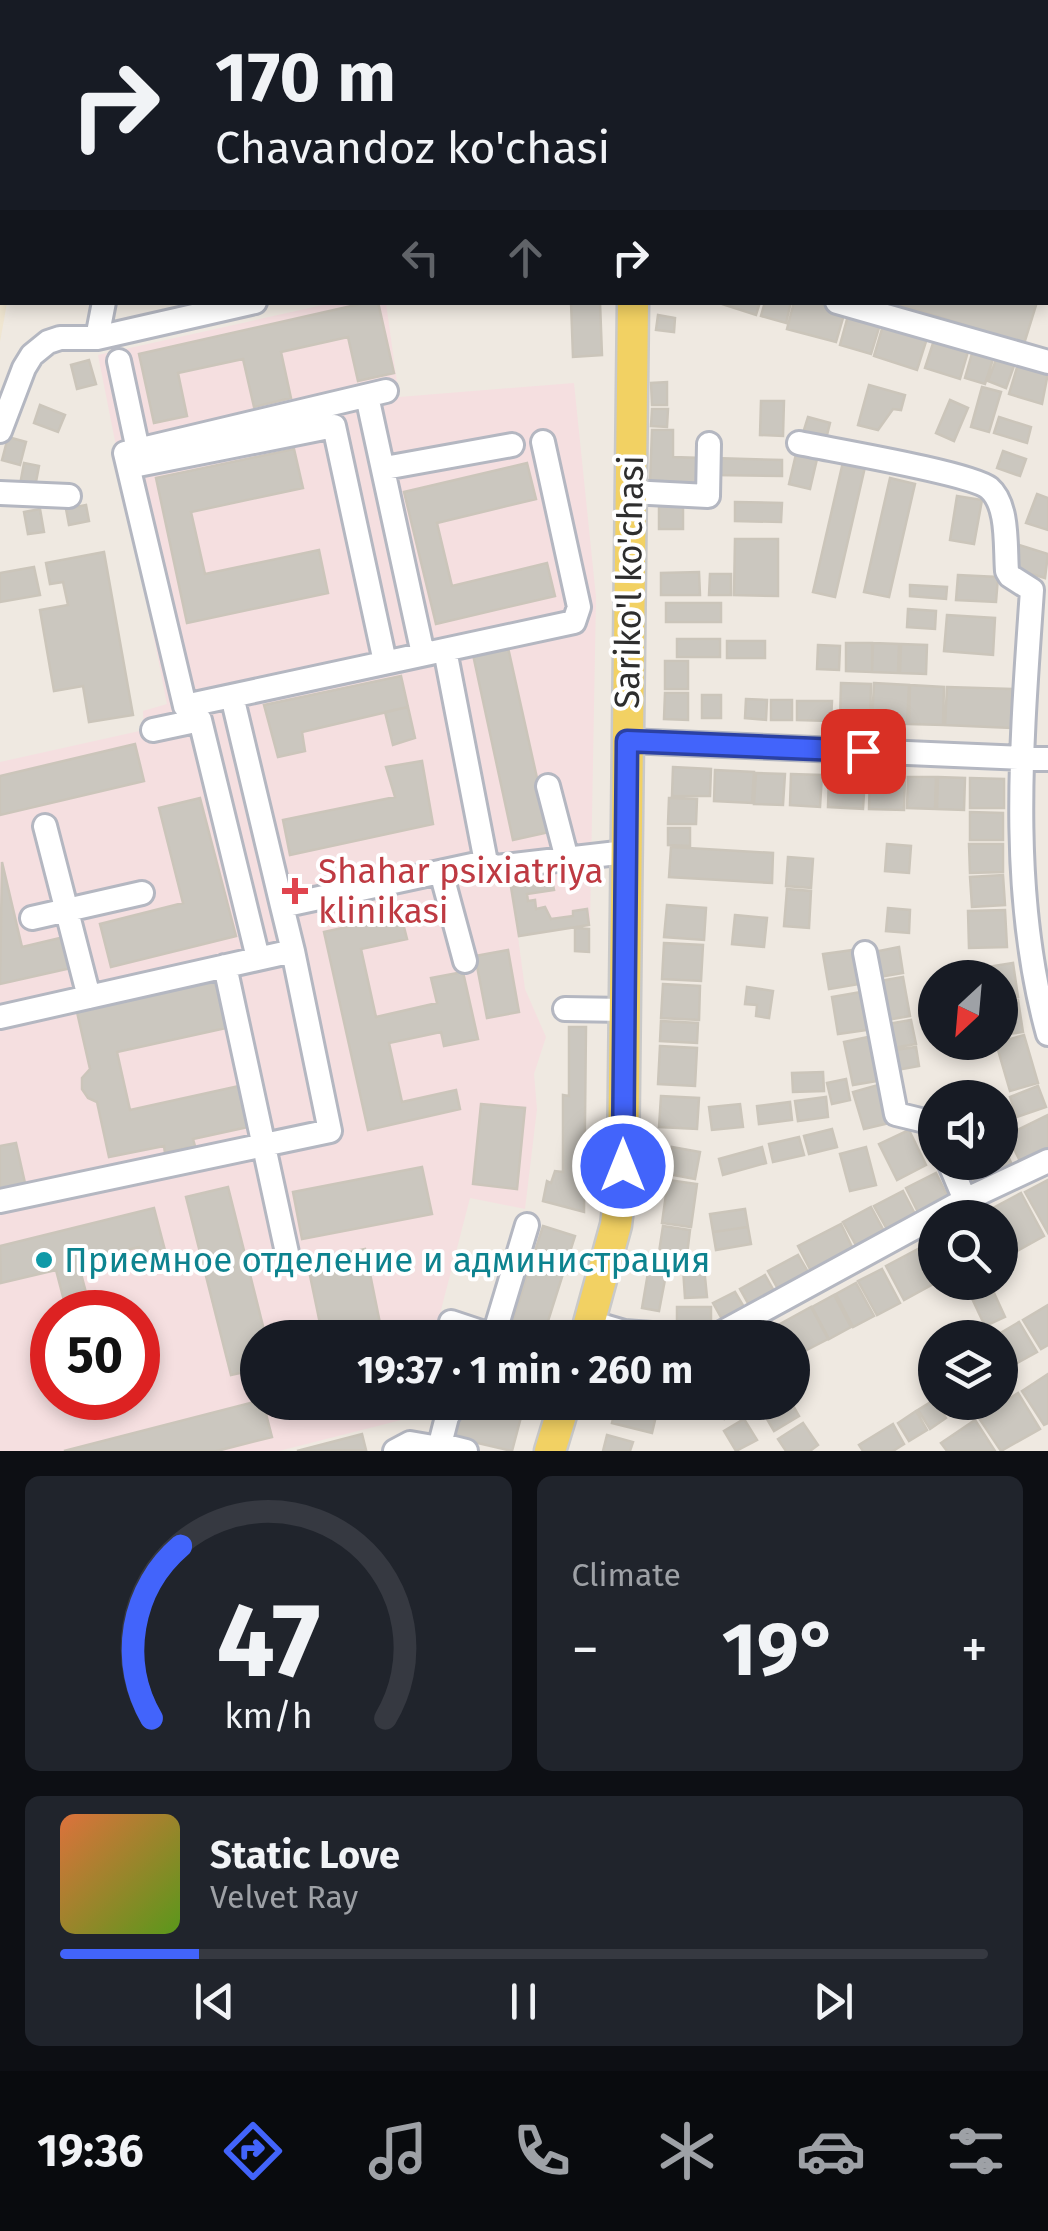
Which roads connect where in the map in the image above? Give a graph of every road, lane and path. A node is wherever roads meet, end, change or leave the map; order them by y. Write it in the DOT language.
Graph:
graph roads {
  1 [pos="103,305"];
  2 [pos="242,305"];
  3 [pos="633,305"];
  4 [pos="848,305"];
  5 [pos="96,338"];
  6 [pos="118,362"];
  7 [pos="1048,362"];
  8 [pos="0,431"];
  9 [pos="543,442"];
  10 [pos="799,443"];
  11 [pos="709,444"];
  12 [pos="512,445"];
  13 [pos="133,458"];
  14 [pos="385,468"];
  15 [pos="630,492"];
  16 [pos="0,494"];
  17 [pos="69,496"];
  18 [pos="434,652"];
  19 [pos="385,662"];
  20 [pos="232,696"];
  21 [pos="192,713"];
  22 [pos="154,730"];
  23 [pos="627,741"];
  24 [pos="1020,758"];
  25 [pos="1048,759"];
  26 [pos="548,786"];
  27 [pos="44,826"];
  28 [pos="626,852"];
  29 [pos="567,858"];
  30 [pos="486,862"];
  31 [pos="441,872"];
  32 [pos="142,893"];
  33 [pos="282,906"];
  34 [pos="66,910"];
  35 [pos="32,918"];
  36 [pos="293,951"];
  37 [pos="865,952"];
  38 [pos="258,958"];
  39 [pos="465,961"];
  40 [pos="225,966"];
  41 [pos="90,996"];
  42 [pos="565,1010"];
  43 [pos="624,1010"];
  44 [pos="0,1017"];
  45 [pos="1047,1025"];
  46 [pos="918,1119"];
  47 [pos="262,1146"];
  48 [pos="1048,1161"];
  49 [pos="957,1180"];
  50 [pos="965,1200"];
  51 [pos="0,1201"];
  52 [pos="918,1225"];
  53 [pos="527,1226"];
  54 [pos="289,1262"];
  55 [pos="500,1320"];
  56 [pos="591,1320"];
  57 [pos="743,1320"];
  58 [pos="446,1420"];
  59 [pos="559,1420"];
  60 [pos="436,1449"];
  61 [pos="395,1451"];
  62 [pos="466,1451"];
  63 [pos="550,1451"];
  1 -- 5 [label="street"];
  2 -- 5 [label="street"];
  3 -- 15 [label="main road, Sariko'l ko'chasi"];
  4 -- 7 [label="street"];
  5 -- 8 [label="street"];
  6 -- 13 [label="street"];
  9 -- 18 [label="street"];
  10 -- 24 [label="street"];
  11 -- 15 [label="street"];
  12 -- 14 [label="street"];
  13 -- 14 [label="street"];
  13 -- 19 [label="street"];
  13 -- 21 [label="street"];
  14 -- 18 [label="street"];
  15 -- 23 [label="main road, Sariko'l ko'chasi"];
  16 -- 17 [label="street"];
  18 -- 19 [label="street"];
  18 -- 30 [label="street"];
  19 -- 20 [label="street"];
  20 -- 21 [label="street"];
  20 -- 33 [label="street"];
  21 -- 22 [label="street"];
  21 -- 38 [label="street"];
  23 -- 24 [label="street"];
  23 -- 28 [label="main road, Sariko'l ko'chasi"];
  24 -- 25 [label="street"];
  24 -- 45 [label="street"];
  26 -- 29 [label="street"];
  27 -- 34 [label="street"];
  28 -- 29 [label="street"];
  28 -- 43 [label="main road, Sariko'l ko'chasi"];
  29 -- 30 [label="street"];
  30 -- 31 [label="street"];
  31 -- 33 [label="street"];
  31 -- 39 [label="street"];
  32 -- 34 [label="street"];
  33 -- 36 [label="street"];
  34 -- 35 [label="street"];
  34 -- 41 [label="street"];
  36 -- 38 [label="street"];
  36 -- 47 [label="street"];
  37 -- 46 [label="street"];
  38 -- 40 [label="street"];
  40 -- 41 [label="street"];
  40 -- 47 [label="street"];
  41 -- 44 [label="street"];
  42 -- 43 [label="street"];
  43 -- 56 [label="main road, Sariko'l ko'chasi"];
  47 -- 51 [label="street"];
  47 -- 54 [label="street"];
  48 -- 50 [label="street"];
  49 -- 50 [label="street"];
  52 -- 57 [label="street"];
  53 -- 55 [label="street"];
  58 -- 60 [label="street"];
  59 -- 63 [label="main road"];
  60 -- 61 [label="street"];
  60 -- 62 [label="street"];
}
